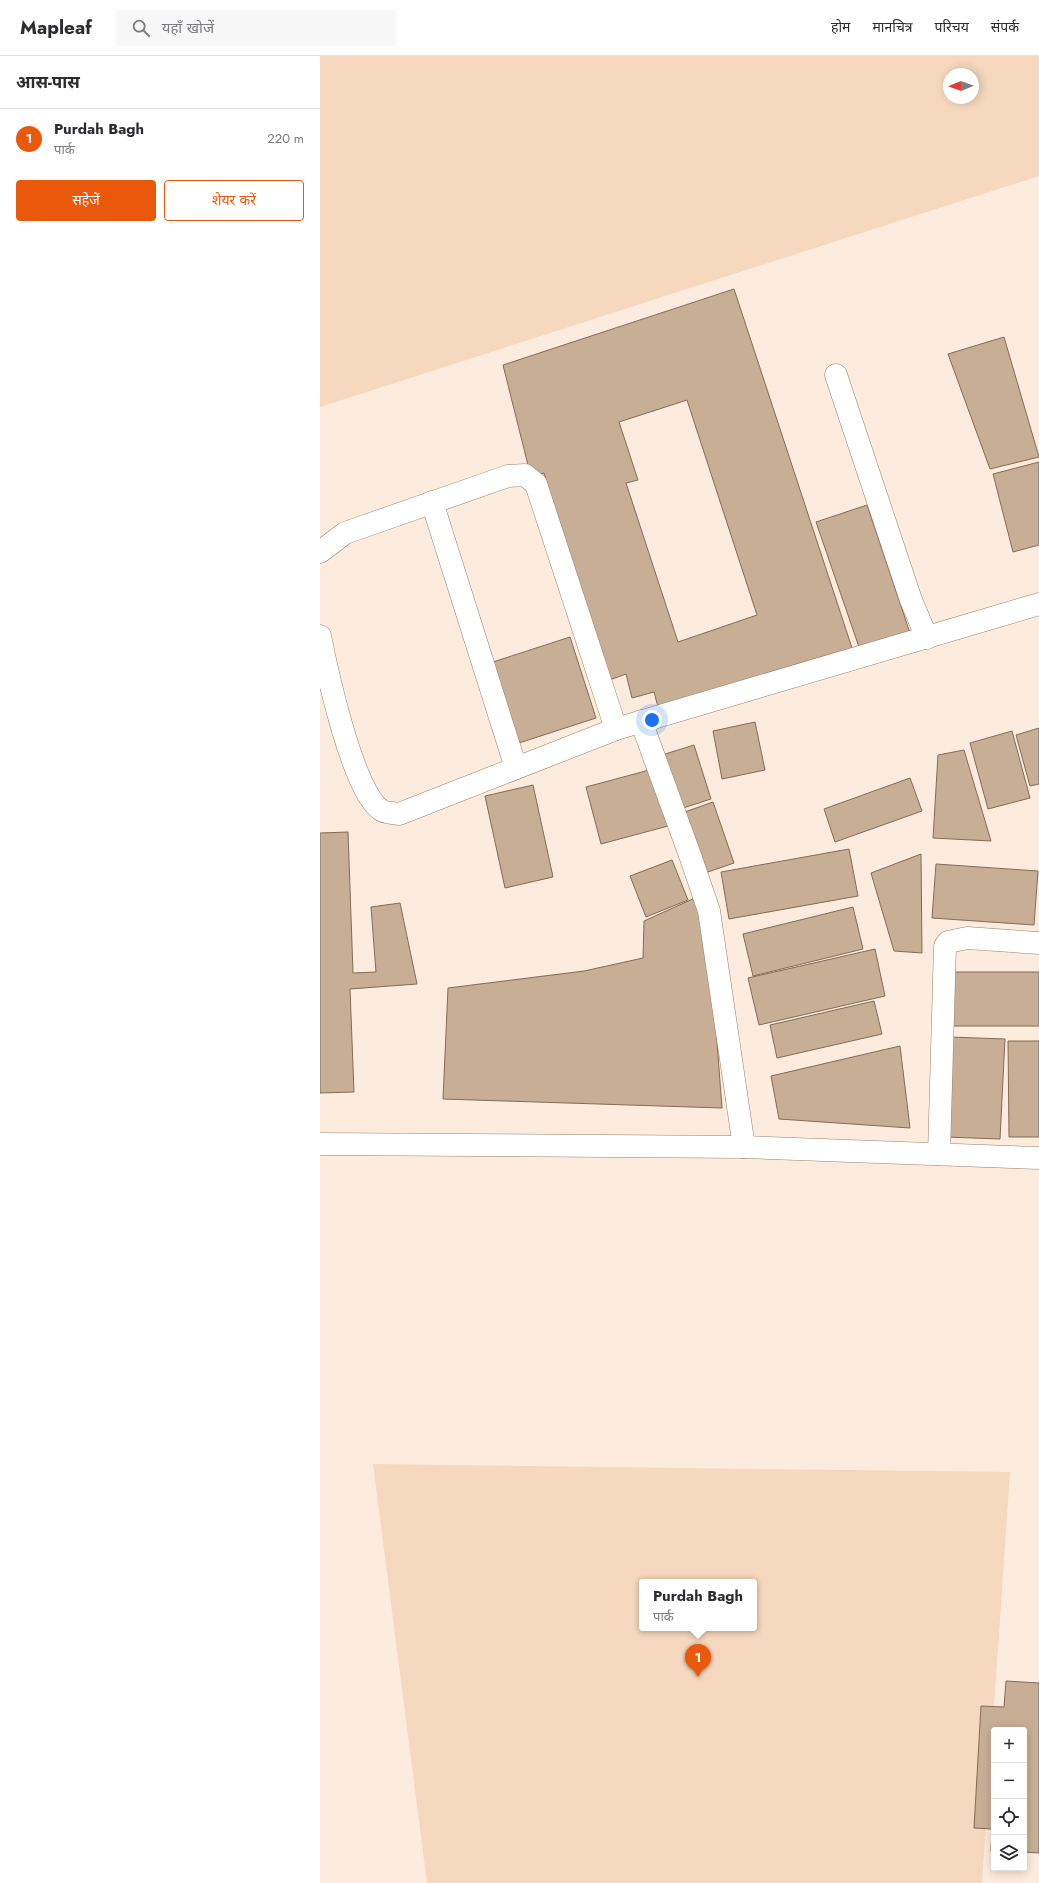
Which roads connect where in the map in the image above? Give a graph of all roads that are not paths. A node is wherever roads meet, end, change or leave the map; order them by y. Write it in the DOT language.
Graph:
graph roads {
  1 [pos="836,375"];
  2 [pos="432,502"];
  3 [pos="320,552"];
  4 [pos="1039,604"];
  5 [pos="320,636"];
  6 [pos="927,638"];
  7 [pos="641,721"];
  8 [pos="616,729"];
  9 [pos="516,768"];
  10 [pos="1039,943"];
  11 [pos="320,1144"];
  12 [pos="744,1147"];
  13 [pos="938,1154"];
  14 [pos="1039,1158"];
  1 -- 6 [label="street"];
  2 -- 3 [label="street"];
  2 -- 8 [label="street"];
  2 -- 9 [label="street"];
  4 -- 6 [label="street"];
  5 -- 9 [label="street"];
  6 -- 7 [label="street"];
  7 -- 8 [label="street"];
  7 -- 12 [label="street"];
  8 -- 9 [label="street"];
  10 -- 13 [label="street"];
  11 -- 12 [label="street"];
  12 -- 13 [label="street"];
  13 -- 14 [label="street"];
}
